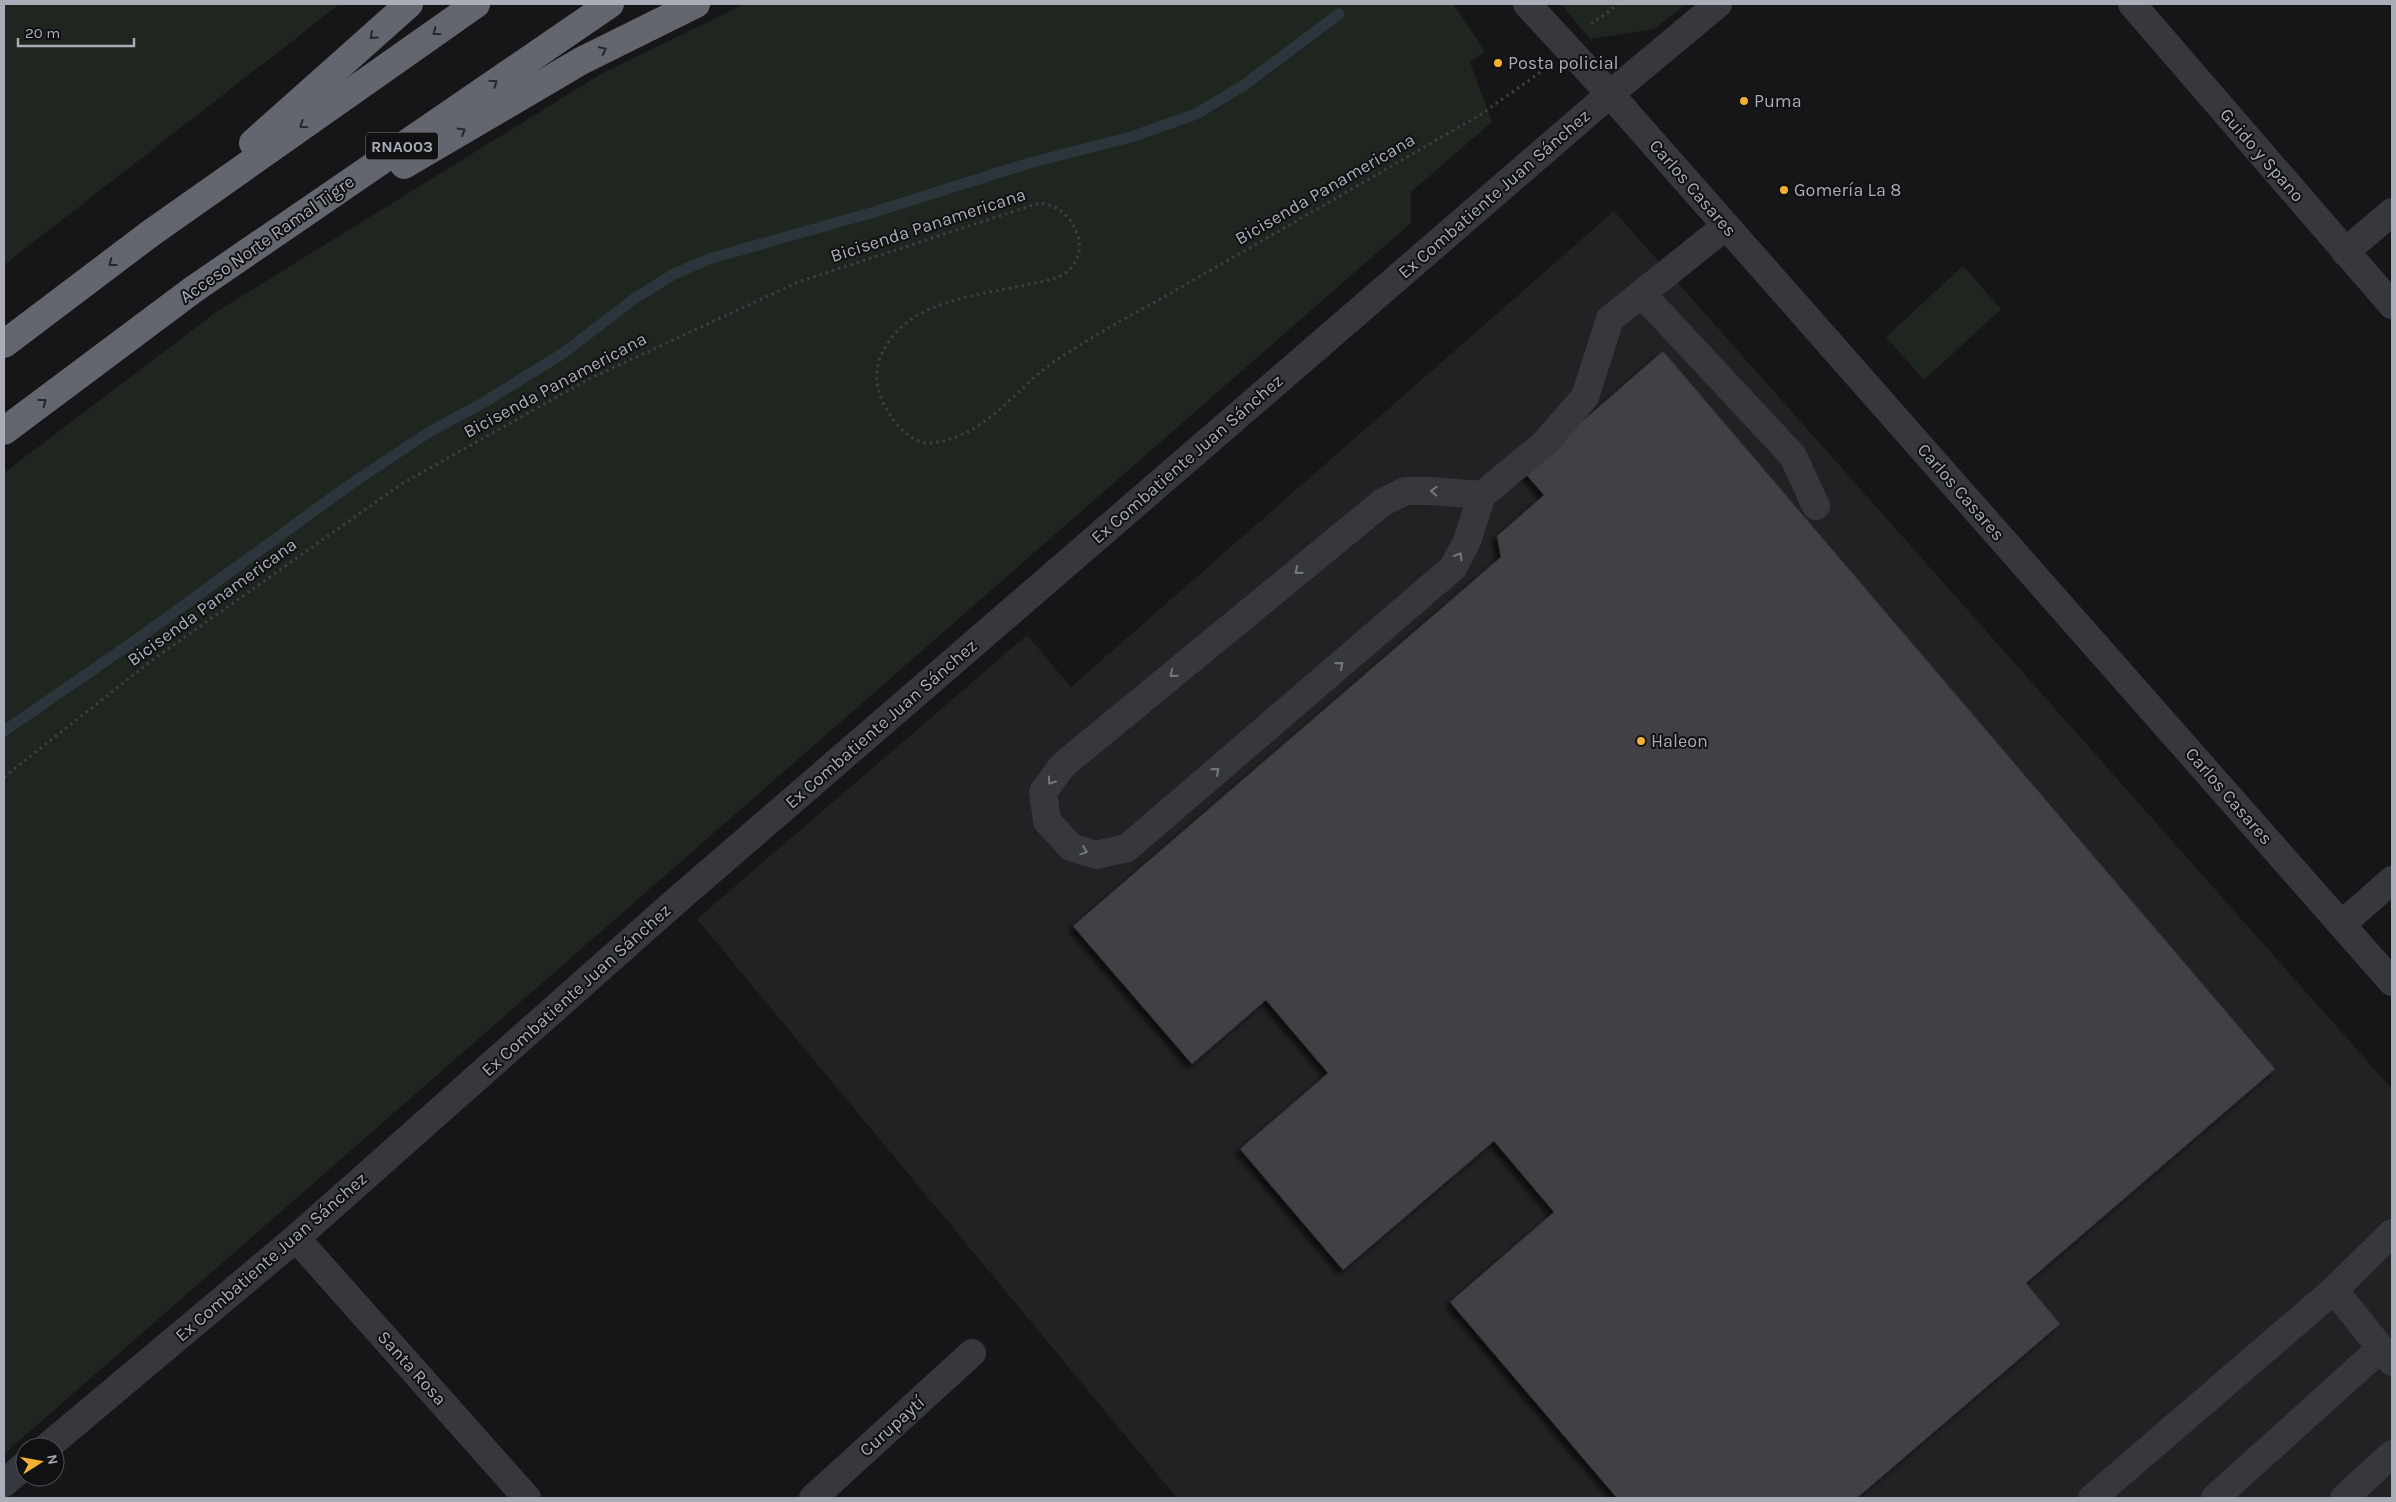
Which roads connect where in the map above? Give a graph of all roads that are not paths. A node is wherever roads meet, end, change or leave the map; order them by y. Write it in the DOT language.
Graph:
graph roads {
  1 [pos="409,4"];
  2 [pos="476,4"];
  3 [pos="610,4"];
  4 [pos="696,4"];
  5 [pos="1527,4"];
  6 [pos="1718,4"];
  7 [pos="2132,4"];
  8 [pos="1610,94"];
  9 [pos="2392,212"];
  10 [pos="1726,226"];
  11 [pos="150,233"];
  12 [pos="2345,252"];
  13 [pos="194,289"];
  14 [pos="1642,294"];
  15 [pos="2392,305"];
  16 [pos="4,344"];
  17 [pos="4,431"];
  18 [pos="1482,496"];
  19 [pos="1816,506"];
  20 [pos="2392,880"];
  21 [pos="2342,924"];
  22 [pos="2392,982"];
  23 [pos="2392,1233"];
  24 [pos="296,1238"];
  25 [pos="2334,1290"];
  26 [pos="972,1353"];
  27 [pos="2387,1355"];
  28 [pos="59,1437"];
  29 [pos="2392,1454"];
  30 [pos="15,1474"];
  31 [pos="4,1483"];
  32 [pos="527,1498"];
  33 [pos="813,1498"];
  34 [pos="2092,1498"];
  35 [pos="2215,1498"];
  36 [pos="2344,1498"];
  1 -- 11 [label="highway, one-way"];
  2 -- 11 [label="highway, one-way"];
  13 -- 3 [label="highway, Acceso Norte Ramal Tigre / RNA003, one-way"];
  13 -- 4 [label="highway, one-way"];
  5 -- 8 [label="street, Carlos Casares"];
  6 -- 8 [label="street, Ex Combatiente Juan Sánchez"];
  7 -- 12 [label="street, Guido y Spano"];
  8 -- 10 [label="street, Carlos Casares"];
  8 -- 24 [label="street, Ex Combatiente Juan Sánchez"];
  9 -- 12 [label="street"];
  10 -- 14 [label="street"];
  10 -- 21 [label="street, Carlos Casares"];
  11 -- 16 [label="highway, one-way"];
  12 -- 15 [label="street, Guido y Spano"];
  17 -- 13 [label="highway, Acceso Norte Ramal Tigre / RNA003, one-way"];
  14 -- 18 [label="street"];
  14 -- 19 [label="street"];
  18 -- 18 [label="street, one-way"];
  20 -- 21 [label="street"];
  21 -- 22 [label="street, Carlos Casares"];
  23 -- 25 [label="street"];
  24 -- 28 [label="street, Ex Combatiente Juan Sánchez"];
  24 -- 32 [label="street, Santa Rosa"];
  25 -- 27 [label="street"];
  25 -- 34 [label="street"];
  26 -- 33 [label="street, Curupaytí"];
  27 -- 35 [label="street"];
  29 -- 36 [label="street"];
  30 -- 31 [label="street"];
}
